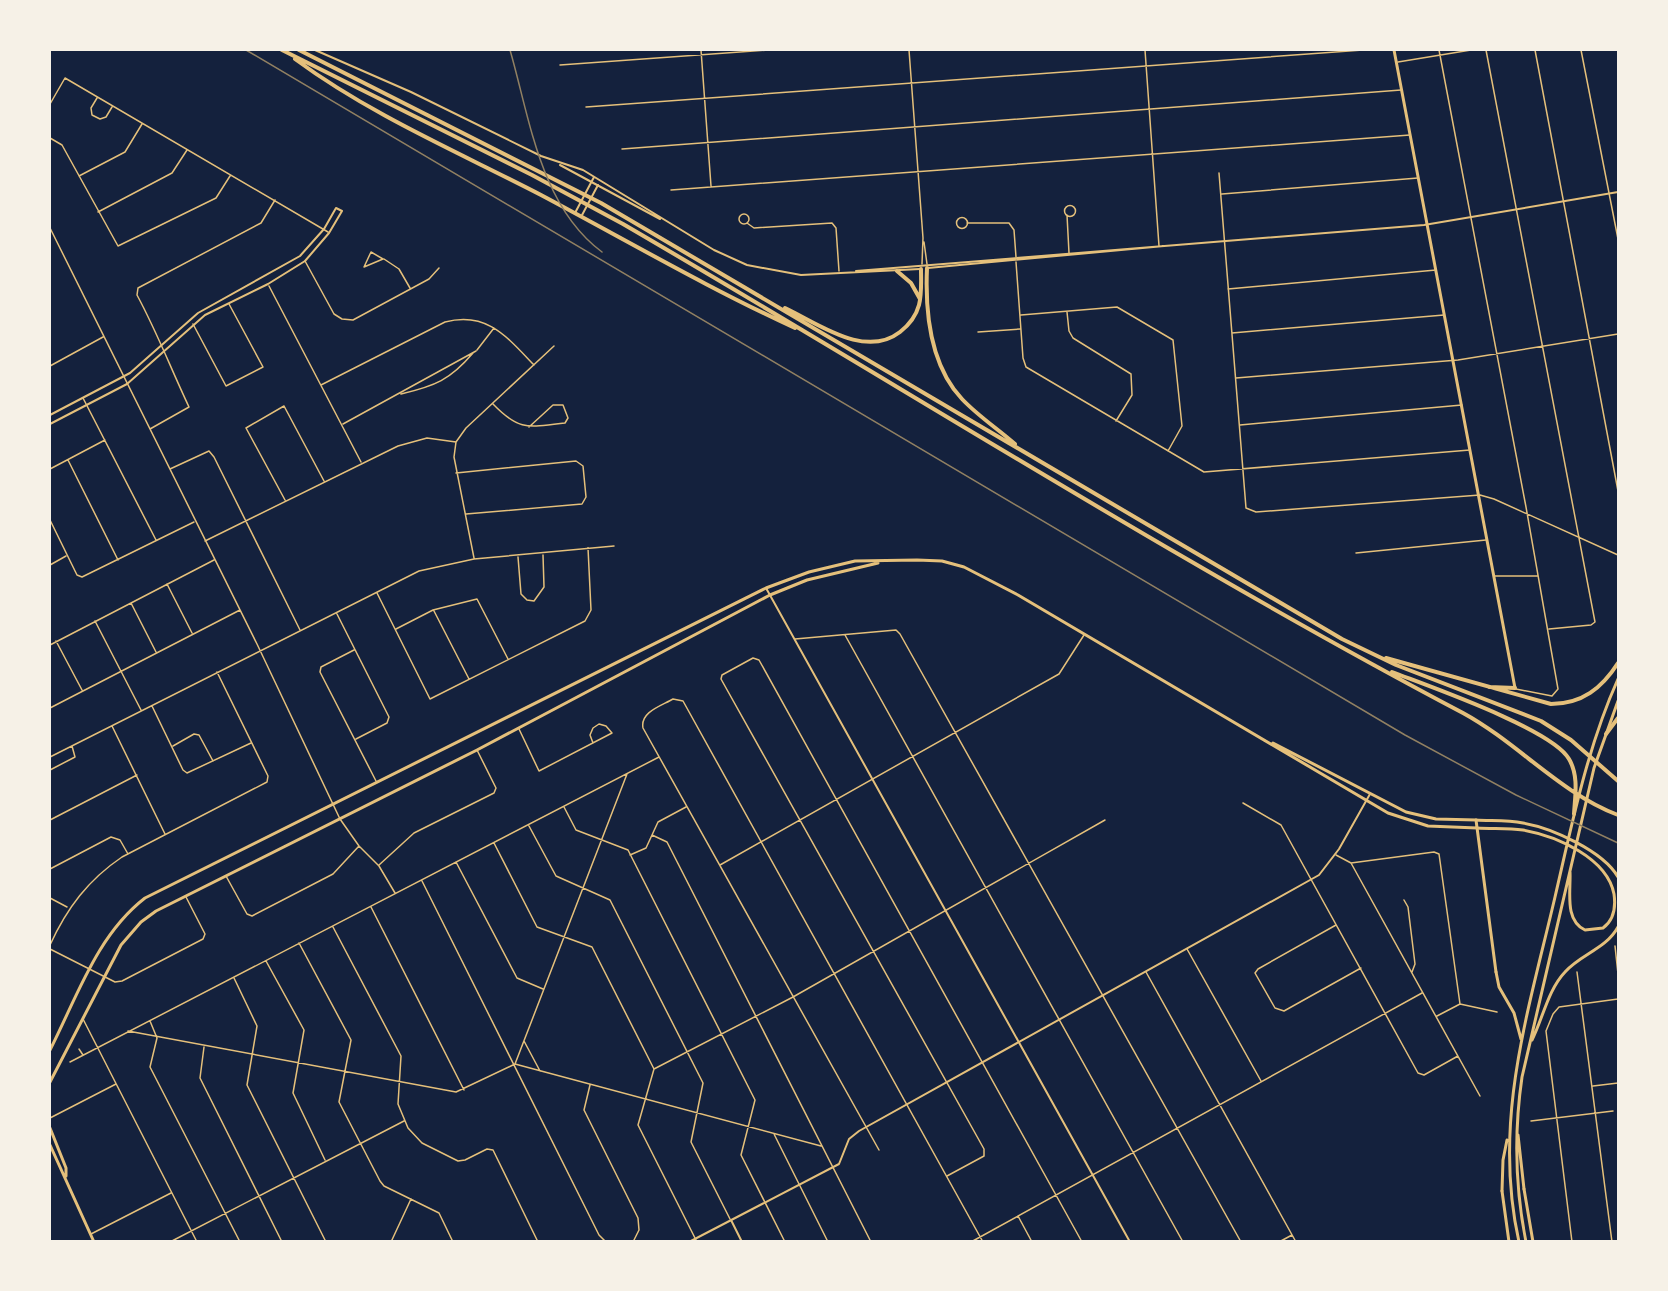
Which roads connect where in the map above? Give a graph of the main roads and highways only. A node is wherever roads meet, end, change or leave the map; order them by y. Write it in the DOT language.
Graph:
graph roads {
  1 [pos="282,50"];
  2 [pos="298,50"];
  3 [pos="1394,50"];
  4 [pos="897,271"];
  5 [pos="765,299"];
  6 [pos="920,299"];
  7 [pos="814,337"];
  8 [pos="1022,451"];
  9 [pos="880,562"];
  10 [pos="1374,655"];
  11 [pos="1618,663"];
  12 [pos="1380,668"];
  13 [pos="1618,679"];
  14 [pos="1488,688"];
  15 [pos="1515,688"];
  16 [pos="1618,701"];
  17 [pos="1618,718"];
  18 [pos="1606,734"];
  19 [pos="1270,742"];
  20 [pos="1618,780"];
  21 [pos="1574,814"];
  22 [pos="1618,816"];
  23 [pos="1476,820"];
  24 [pos="1477,828"];
  25 [pos="1570,867"];
  26 [pos="1618,877"];
  27 [pos="1618,927"];
  28 [pos="1521,1041"];
  29 [pos="1529,1044"];
  30 [pos="50,1050"];
  31 [pos="50,1082"];
  32 [pos="1517,1127"];
  33 [pos="50,1128"];
  34 [pos="1508,1135"];
  35 [pos="50,1147"];
  36 [pos="67,1178"];
  37 [pos="94,1242"];
  38 [pos="1509,1242"];
  39 [pos="1519,1242"];
  40 [pos="1526,1242"];
  41 [pos="1533,1242"];
  1 -- 7 [label="highway"];
  1 -- 7 [label="highway"];
  2 -- 5 [label="highway"];
  3 -- 15 [label="main road"];
  4 -- 6 [label="highway"];
  5 -- 6 [label="highway"];
  5 -- 8 [label="highway"];
  6 -- 8 [label="highway"];
  7 -- 12 [label="highway"];
  8 -- 10 [label="highway"];
  9 -- 19 [label="main road"];
  9 -- 30 [label="main road"];
  9 -- 31 [label="main road"];
  10 -- 14 [label="highway"];
  10 -- 20 [label="highway"];
  11 -- 14 [label="highway"];
  12 -- 21 [label="highway"];
  12 -- 22 [label="highway"];
  13 -- 21 [label="main road"];
  14 -- 15 [label="highway"];
  16 -- 18 [label="main road"];
  17 -- 18 [label="highway"];
  18 -- 25 [label="main road"];
  19 -- 23 [label="main road"];
  19 -- 24 [label="main road"];
  21 -- 28 [label="main road"];
  23 -- 24 [label="main road"];
  23 -- 26 [label="main road"];
  24 -- 25 [label="main road"];
  24 -- 28 [label="main road"];
  25 -- 29 [label="main road"];
  27 -- 29 [label="main road"];
  28 -- 34 [label="main road"];
  29 -- 32 [label="main road"];
  32 -- 40 [label="main road"];
  32 -- 41 [label="main road"];
  33 -- 36 [label="main road"];
  34 -- 38 [label="main road"];
  34 -- 39 [label="main road"];
  35 -- 36 [label="main road"];
  36 -- 37 [label="main road"];
}
